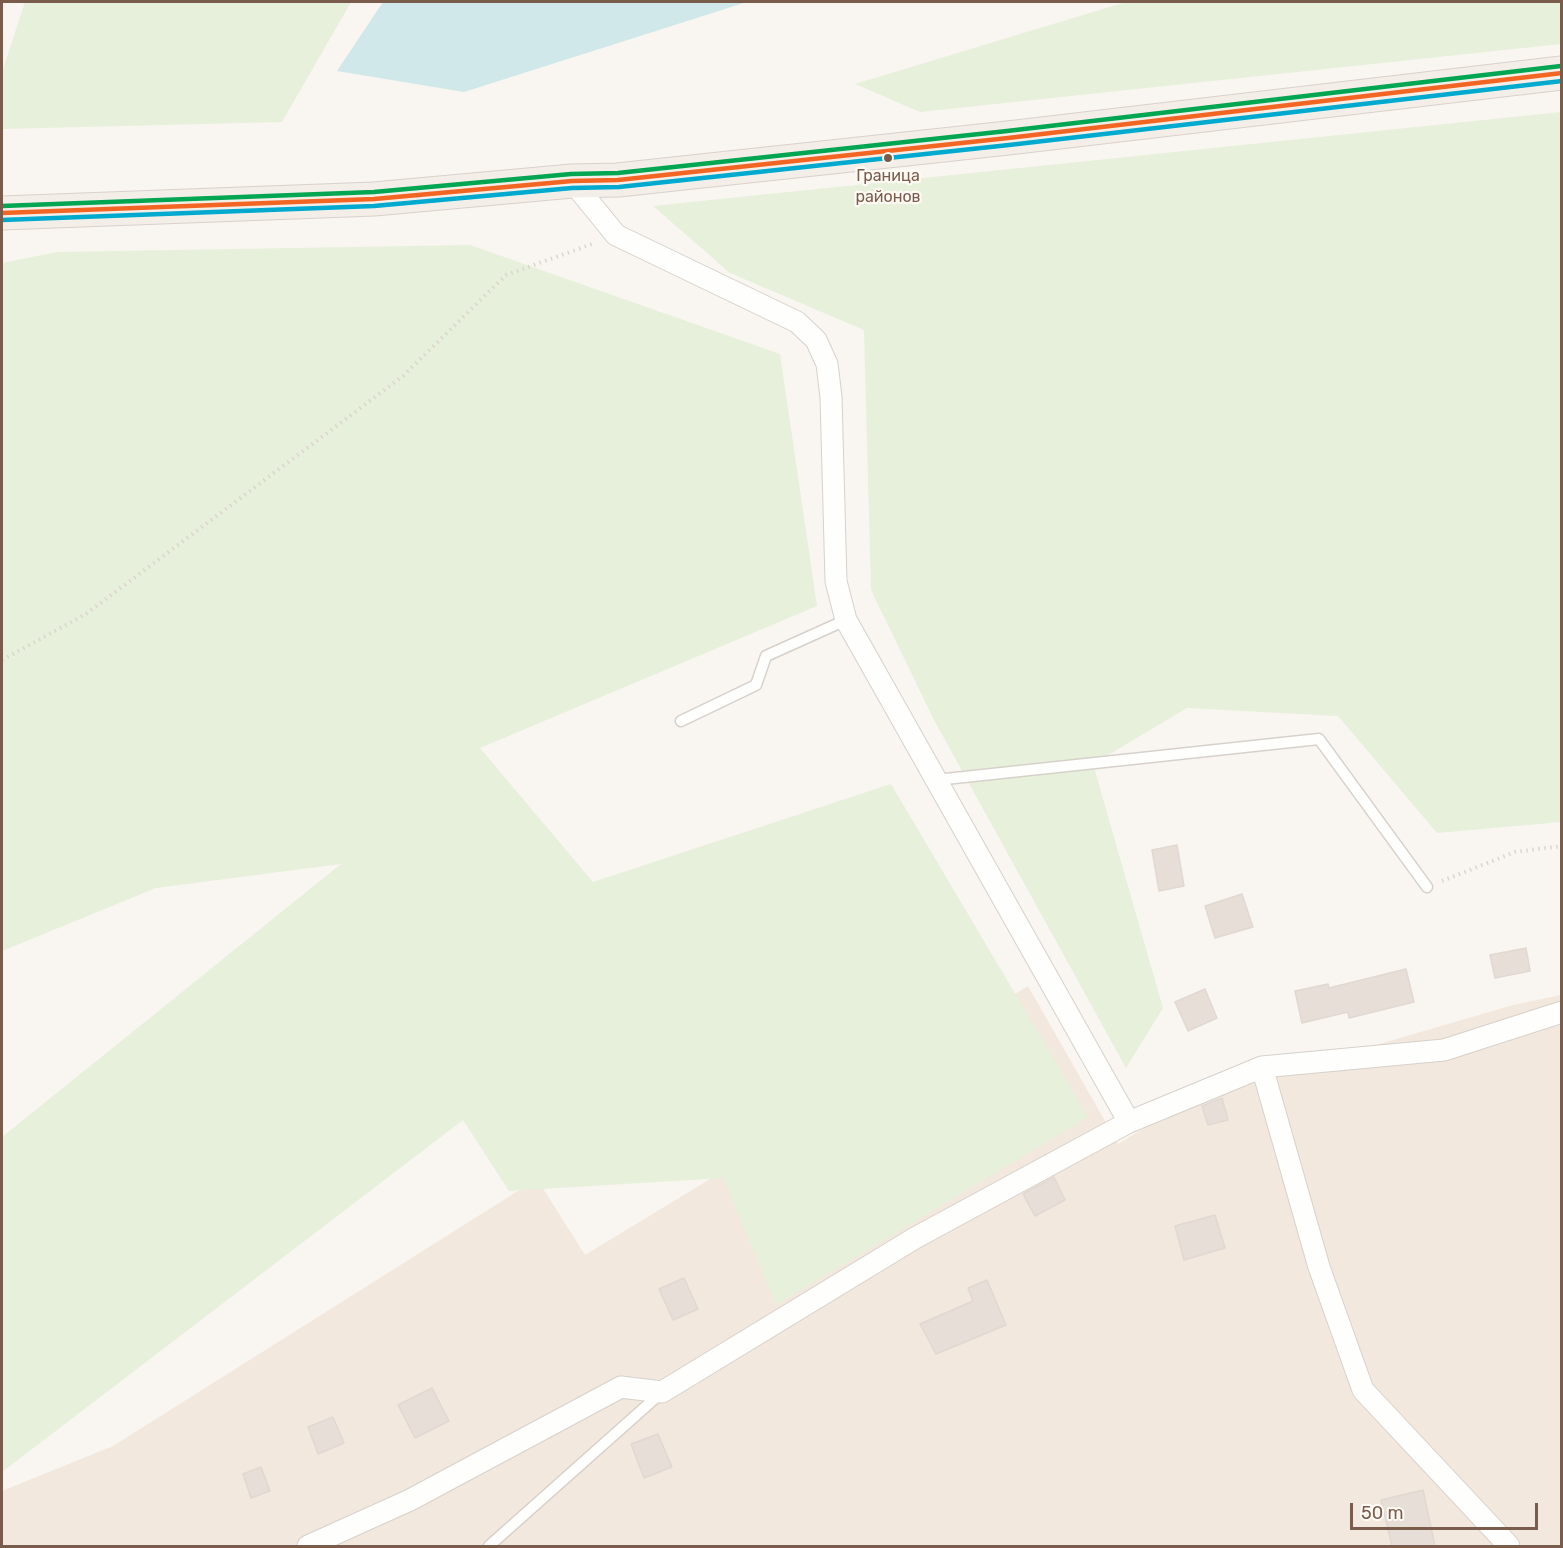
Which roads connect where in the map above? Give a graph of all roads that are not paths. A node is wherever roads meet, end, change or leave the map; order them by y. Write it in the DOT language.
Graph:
graph roads {
  1 [pos="1562,73"];
  2 [pos="572,181"];
  3 [pos="2,213"];
  4 [pos="846,620"];
  5 [pos="681,721"];
  6 [pos="936,780"];
  7 [pos="1428,887"];
  8 [pos="1562,1012"];
  9 [pos="1262,1066"];
  10 [pos="1129,1122"];
  11 [pos="662,1392"];
  12 [pos="308,1546"];
  13 [pos="489,1546"];
  14 [pos="1509,1546"];
  1 -- 2 [label="main road"];
  2 -- 3 [label="main road"];
  2 -- 4 [label="street"];
  4 -- 5 [label="lane"];
  4 -- 6 [label="street"];
  6 -- 7 [label="lane"];
  6 -- 10 [label="street"];
  8 -- 9 [label="street"];
  9 -- 10 [label="street"];
  9 -- 14 [label="street"];
  10 -- 11 [label="street"];
  11 -- 12 [label="street"];
  11 -- 13 [label="lane"];
}
